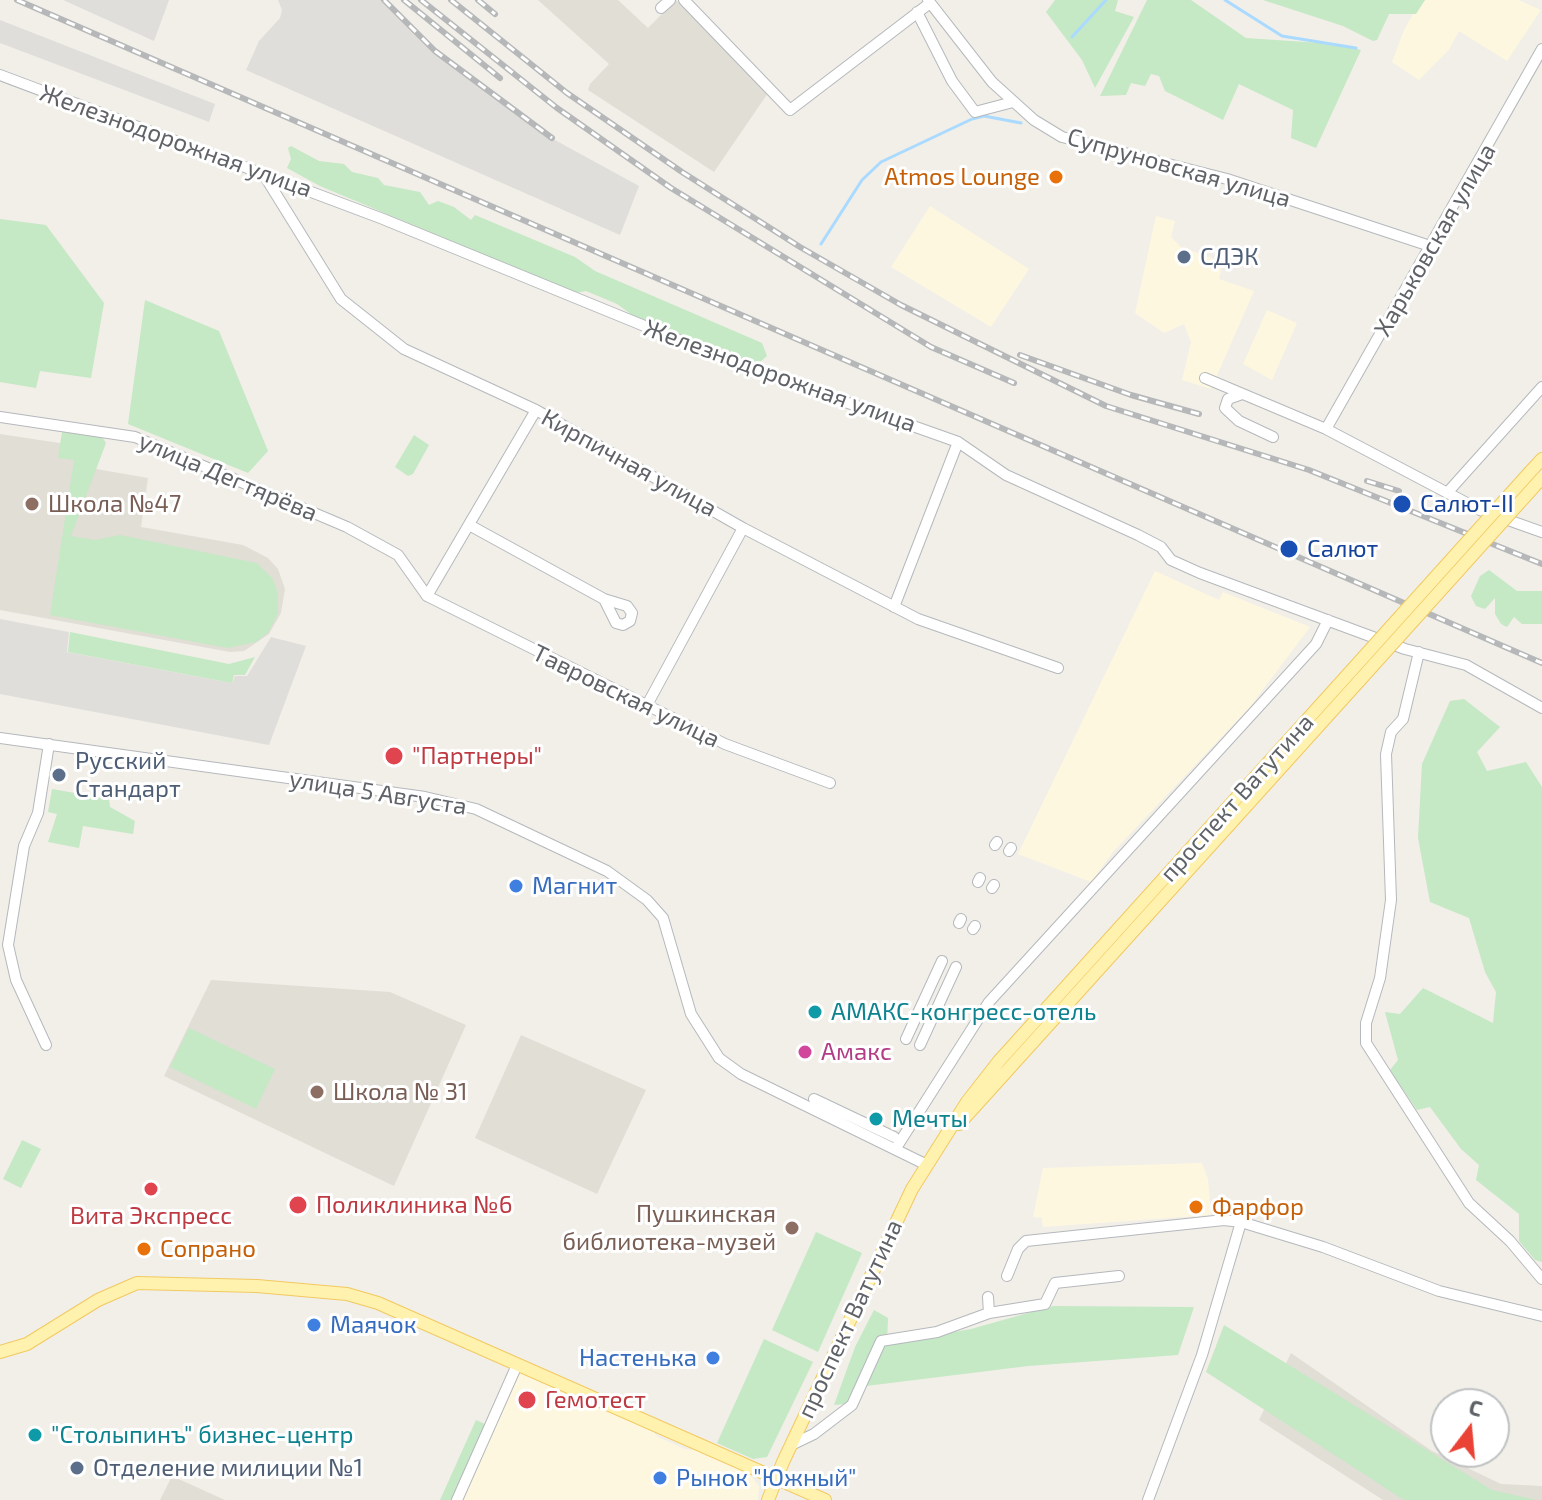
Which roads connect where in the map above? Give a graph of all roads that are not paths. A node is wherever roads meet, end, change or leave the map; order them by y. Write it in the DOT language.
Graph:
graph roads {
  1 [pos="684,0"];
  2 [pos="929,1"];
  3 [pos="917,12"];
  4 [pos="1542,49"];
  5 [pos="0,75"];
  6 [pos="1013,102"];
  7 [pos="264,175"];
  8 [pos="1433,247"];
  9 [pos="1205,378"];
  10 [pos="1542,387"];
  11 [pos="1242,394"];
  12 [pos="536,410"];
  13 [pos="0,417"];
  14 [pos="1326,429"];
  15 [pos="1273,437"];
  16 [pos="958,442"];
  17 [pos="1542,459"];
  18 [pos="1537,476"];
  19 [pos="1447,493"];
  20 [pos="471,526"];
  21 [pos="743,528"];
  22 [pos="1542,532"];
  23 [pos="427,596"];
  24 [pos="604,599"];
  25 [pos="894,607"];
  26 [pos="1328,620"];
  27 [pos="1419,652"];
  28 [pos="1058,668"];
  29 [pos="647,705"];
  30 [pos="1542,708"];
  31 [pos="0,738"];
  32 [pos="49,744"];
  33 [pos="830,783"];
  34 [pos="942,961"];
  35 [pos="956,967"];
  36 [pos="906,1039"];
  37 [pos="46,1045"];
  38 [pos="920,1045"];
  39 [pos="814,1099"];
  40 [pos="888,1136"];
  41 [pos="927,1165"];
  42 [pos="1241,1222"];
  43 [pos="1007,1276"];
  44 [pos="1119,1276"];
  45 [pos="1542,1279"];
  46 [pos="988,1297"];
  47 [pos="989,1313"];
  48 [pos="1542,1316"];
  49 [pos="0,1352"];
  50 [pos="517,1365"];
  51 [pos="791,1445"];
  52 [pos="776,1478"];
  53 [pos="457,1500"];
  54 [pos="768,1500"];
  55 [pos="825,1500"];
  56 [pos="1148,1500"];
  1 -- 3 [label="street"];
  2 -- 3 [label="street"];
  2 -- 6 [label="street, Супруновская улица"];
  3 -- 6 [label="street"];
  4 -- 8 [label="street, Харьковская улица"];
  5 -- 7 [label="street, Железнодорожная улица"];
  6 -- 8 [label="street, Супруновская улица"];
  7 -- 12 [label="street, Кирпичная улица"];
  7 -- 16 [label="street, Железнодорожная улица"];
  8 -- 14 [label="street, Харьковская улица"];
  9 -- 11 [label="street"];
  10 -- 19 [label="street"];
  11 -- 14 [label="street"];
  11 -- 15 [label="street"];
  12 -- 20 [label="street"];
  12 -- 21 [label="street, Кирпичная улица"];
  13 -- 23 [label="street, улица Дегтярёва"];
  14 -- 19 [label="street"];
  16 -- 25 [label="street"];
  16 -- 26 [label="street, Железнодорожная улица"];
  17 -- 18 [label="main road, проспект Ватутина"];
  18 -- 41 [label="main road, проспект Ватутина, bridge"];
  19 -- 22 [label="street"];
  20 -- 23 [label="street"];
  20 -- 24 [label="street"];
  21 -- 25 [label="street, Кирпичная улица"];
  21 -- 29 [label="street"];
  23 -- 29 [label="street, Тавровская улица"];
  25 -- 28 [label="street, Кирпичная улица"];
  26 -- 27 [label="street, Железнодорожная улица"];
  26 -- 40 [label="street"];
  27 -- 30 [label="street, Железнодорожная улица"];
  27 -- 45 [label="street"];
  29 -- 33 [label="street, Тавровская улица"];
  31 -- 32 [label="street, улица 5 Августа"];
  32 -- 37 [label="street"];
  32 -- 40 [label="street, улица 5 Августа"];
  34 -- 36 [label="street"];
  35 -- 38 [label="street"];
  39 -- 40 [label="street"];
  40 -- 41 [label="street, улица 5 Августа"];
  41 -- 51 [label="main road, проспект Ватутина"];
  42 -- 43 [label="street"];
  42 -- 48 [label="street"];
  42 -- 56 [label="street"];
  44 -- 47 [label="street"];
  46 -- 47 [label="street"];
  47 -- 51 [label="street"];
  49 -- 50 [label="main road"];
  50 -- 52 [label="main road"];
  50 -- 53 [label="street"];
  51 -- 52 [label="main road, проспект Ватутина"];
  52 -- 54 [label="main road, проспект Ватутина"];
  52 -- 55 [label="main road"];
}
